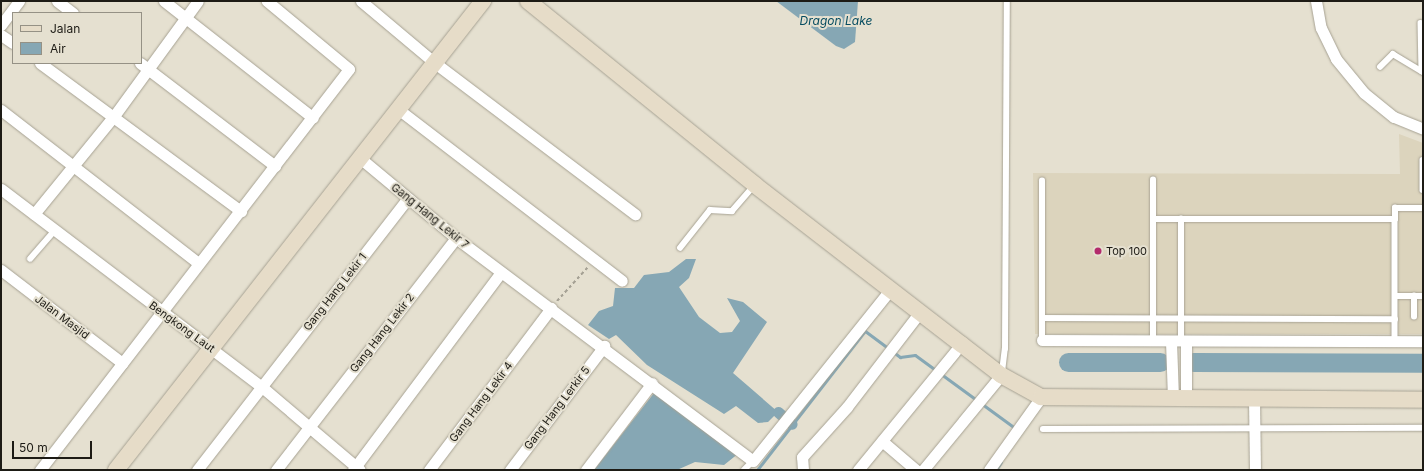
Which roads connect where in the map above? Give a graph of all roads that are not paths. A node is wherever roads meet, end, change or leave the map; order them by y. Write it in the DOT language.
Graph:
graph roads {
  1 [pos="19,1"];
  2 [pos="57,1"];
  3 [pos="164,1"];
  4 [pos="198,1"];
  5 [pos="267,1"];
  6 [pos="361,1"];
  7 [pos="483,1"];
  8 [pos="528,1"];
  9 [pos="1007,1"];
  10 [pos="1316,1"];
  11 [pos="72,12"];
  12 [pos="185,18"];
  13 [pos="1421,23"];
  14 [pos="1,25"];
  15 [pos="1,34"];
  16 [pos="12,42"];
  17 [pos="435,63"];
  18 [pos="41,64"];
  19 [pos="143,65"];
  20 [pos="1380,67"];
  21 [pos="1422,71"];
  22 [pos="398,109"];
  23 [pos="1,110"];
  24 [pos="114,116"];
  25 [pos="313,118"];
  26 [pos="1423,129"];
  27 [pos="360,158"];
  28 [pos="1423,160"];
  29 [pos="75,165"];
  30 [pos="275,166"];
  31 [pos="1153,180"];
  32 [pos="1042,181"];
  33 [pos="755,185"];
  34 [pos="1,189"];
  35 [pos="1423,190"];
  36 [pos="408,198"];
  37 [pos="1423,208"];
  38 [pos="242,211"];
  39 [pos="34,214"];
  40 [pos="635,214"];
  41 [pos="1153,219"];
  42 [pos="1181,219"];
  43 [pos="1395,219"];
  44 [pos="55,230"];
  45 [pos="456,238"];
  46 [pos="680,248"];
  47 [pos="30,259"];
  48 [pos="198,263"];
  49 [pos="1,270"];
  50 [pos="501,272"];
  51 [pos="622,281"];
  52 [pos="891,289"];
  53 [pos="1395,296"];
  54 [pos="1414,296"];
  55 [pos="1423,296"];
  56 [pos="551,308"];
  57 [pos="160,312"];
  58 [pos="920,312"];
  59 [pos="1042,318"];
  60 [pos="1153,318"];
  61 [pos="1180,318"];
  62 [pos="1414,318"];
  63 [pos="1395,319"];
  64 [pos="1042,340"];
  65 [pos="1153,340"];
  66 [pos="1179,340"];
  67 [pos="1395,340"];
  68 [pos="1423,340"];
  69 [pos="961,344"];
  70 [pos="604,346"];
  71 [pos="213,348"];
  72 [pos="122,363"];
  73 [pos="1001,375"];
  74 [pos="652,382"];
  75 [pos="262,387"];
  76 [pos="1042,397"];
  77 [pos="1179,398"];
  78 [pos="1254,399"];
  79 [pos="1423,400"];
  80 [pos="308,428"];
  81 [pos="1254,428"];
  82 [pos="1423,428"];
  83 [pos="1043,429"];
  84 [pos="882,441"];
  85 [pos="753,461"];
  86 [pos="356,469"];
  87 [pos="861,469"];
  88 [pos="40,470"];
  89 [pos="116,470"];
  90 [pos="197,470"];
  91 [pos="276,470"];
  92 [pos="430,470"];
  93 [pos="510,470"];
  94 [pos="586,470"];
  95 [pos="744,470"];
  96 [pos="803,470"];
  97 [pos="916,470"];
  98 [pos="923,470"];
  99 [pos="990,470"];
  100 [pos="1255,470"];
  1 -- 14 [label="street"];
  2 -- 11 [label="street"];
  3 -- 12 [label="street"];
  4 -- 12 [label="street"];
  5 -- 25 [label="street"];
  6 -- 17 [label="street"];
  7 -- 17 [label="main road"];
  8 -- 33 [label="main road"];
  9 -- 73 [label="lane"];
  10 -- 26 [label="street"];
  12 -- 19 [label="street"];
  12 -- 25 [label="street"];
  13 -- 21 [label="lane"];
  15 -- 16 [label="street"];
  17 -- 22 [label="main road"];
  17 -- 40 [label="street"];
  18 -- 24 [label="street"];
  19 -- 24 [label="street"];
  19 -- 30 [label="street"];
  20 -- 21 [label="lane"];
  22 -- 27 [label="main road"];
  22 -- 51 [label="street"];
  23 -- 29 [label="street"];
  24 -- 29 [label="street"];
  24 -- 38 [label="street"];
  25 -- 30 [label="street"];
  27 -- 36 [label="street, Gang Hang Lekir 7"];
  27 -- 71 [label="main road"];
  28 -- 35 [label="lane"];
  29 -- 39 [label="street"];
  29 -- 48 [label="street"];
  30 -- 38 [label="street"];
  31 -- 41 [label="lane"];
  32 -- 59 [label="lane"];
  33 -- 46 [label="lane"];
  33 -- 52 [label="main road"];
  34 -- 39 [label="street, Bengkong Laut"];
  36 -- 45 [label="street, Gang Hang Lekir 7"];
  36 -- 75 [label="street, Gang Hang Lekir 1"];
  37 -- 43 [label="lane"];
  38 -- 48 [label="street"];
  39 -- 44 [label="street, Bengkong Laut"];
  41 -- 42 [label="lane"];
  41 -- 60 [label="lane"];
  42 -- 43 [label="lane"];
  42 -- 61 [label="lane"];
  43 -- 53 [label="lane"];
  44 -- 47 [label="lane"];
  44 -- 57 [label="street, Bengkong Laut"];
  45 -- 50 [label="street, Gang Hang Lekir 7"];
  45 -- 80 [label="street, Gang Hang Lekir 2"];
  48 -- 57 [label="street"];
  49 -- 72 [label="street, Jalan Masjid"];
  50 -- 56 [label="street, Gang Hang Lekir 7"];
  50 -- 86 [label="street"];
  52 -- 58 [label="main road"];
  52 -- 85 [label="street"];
  53 -- 54 [label="lane"];
  53 -- 63 [label="lane"];
  54 -- 55 [label="lane"];
  54 -- 62 [label="lane"];
  56 -- 70 [label="street, Gang Hang Lekir 7"];
  56 -- 92 [label="street, Gang Hang Lekir 4"];
  57 -- 71 [label="street, Bengkong Laut"];
  57 -- 72 [label="street"];
  58 -- 69 [label="main road"];
  58 -- 96 [label="street"];
  59 -- 60 [label="lane"];
  59 -- 64 [label="lane"];
  60 -- 61 [label="lane"];
  60 -- 65 [label="lane"];
  61 -- 63 [label="lane"];
  61 -- 66 [label="lane"];
  63 -- 67 [label="lane"];
  64 -- 65 [label="street"];
  65 -- 66 [label="street"];
  66 -- 67 [label="street"];
  66 -- 77 [label="street"];
  67 -- 68 [label="street"];
  69 -- 73 [label="main road"];
  69 -- 84 [label="street"];
  70 -- 74 [label="street, Gang Hang Lekir 7"];
  70 -- 93 [label="street, Gang Hang Lerkir 5"];
  71 -- 75 [label="street, Bengkong Laut"];
  71 -- 89 [label="main road"];
  72 -- 88 [label="street"];
  73 -- 76 [label="main road"];
  73 -- 98 [label="street"];
  74 -- 85 [label="street, Gang Hang Lekir 7"];
  74 -- 94 [label="street"];
  75 -- 80 [label="street, Bengkong Laut"];
  75 -- 90 [label="street, Gang Hang Lekir 1"];
  76 -- 77 [label="main road"];
  76 -- 99 [label="street"];
  77 -- 78 [label="main road"];
  78 -- 79 [label="main road"];
  78 -- 81 [label="street"];
  80 -- 86 [label="street, Bengkong Laut"];
  80 -- 91 [label="street, Gang Hang Lekir 2"];
  81 -- 82 [label="lane"];
  81 -- 83 [label="lane"];
  81 -- 100 [label="street"];
  84 -- 87 [label="street"];
  84 -- 97 [label="street"];
  85 -- 95 [label="lane"];
}
